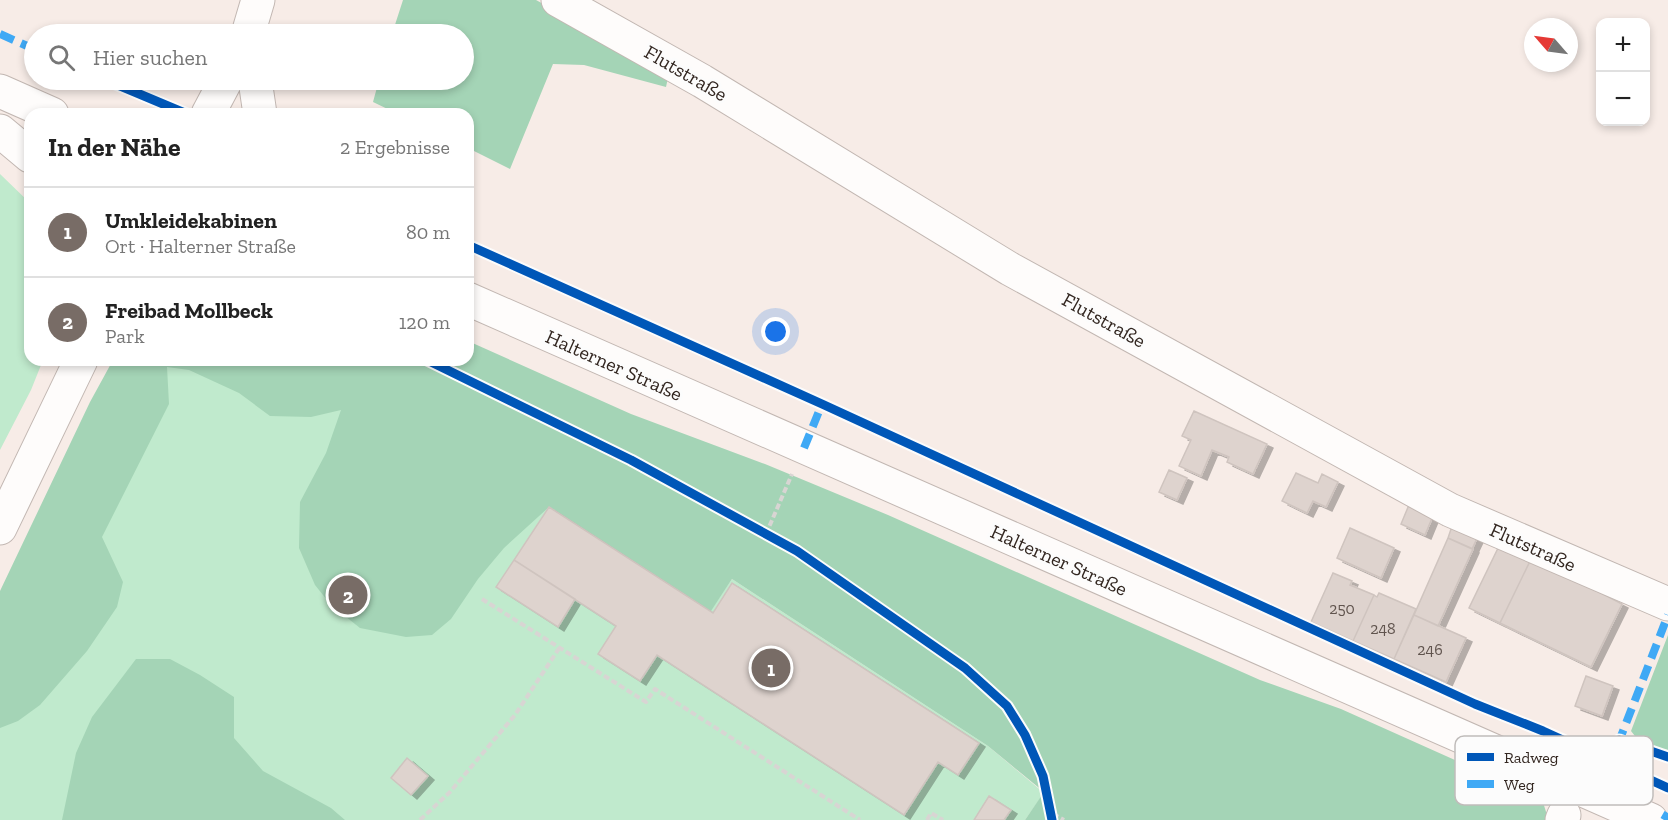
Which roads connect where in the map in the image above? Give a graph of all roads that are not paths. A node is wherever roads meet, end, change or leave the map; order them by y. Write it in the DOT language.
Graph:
graph roads {
  1 [pos="258,0"];
  2 [pos="558,0"];
  3 [pos="251,24"];
  4 [pos="221,90"];
  5 [pos="256,90"];
  6 [pos="0,91"];
  7 [pos="38,108"];
  8 [pos="211,108"];
  9 [pos="259,108"];
  10 [pos="0,131"];
  11 [pos="24,151"];
  12 [pos="474,302"];
  13 [pos="78,366"];
  14 [pos="0,528"];
  15 [pos="1668,604"];
  16 [pos="1460,736"];
  17 [pos="1617,805"];
  18 [pos="1651,820"];
  1 -- 3 [label="street"];
  2 -- 15 [label="street, Flutstraße"];
  4 -- 8 [label="street"];
  5 -- 9 [label="street"];
  6 -- 7 [label="street"];
  10 -- 11 [label="street"];
  12 -- 16 [label="street, Halterner Straße"];
  13 -- 14 [label="street"];
  17 -- 18 [label="street, Halterner Straße"];
}
